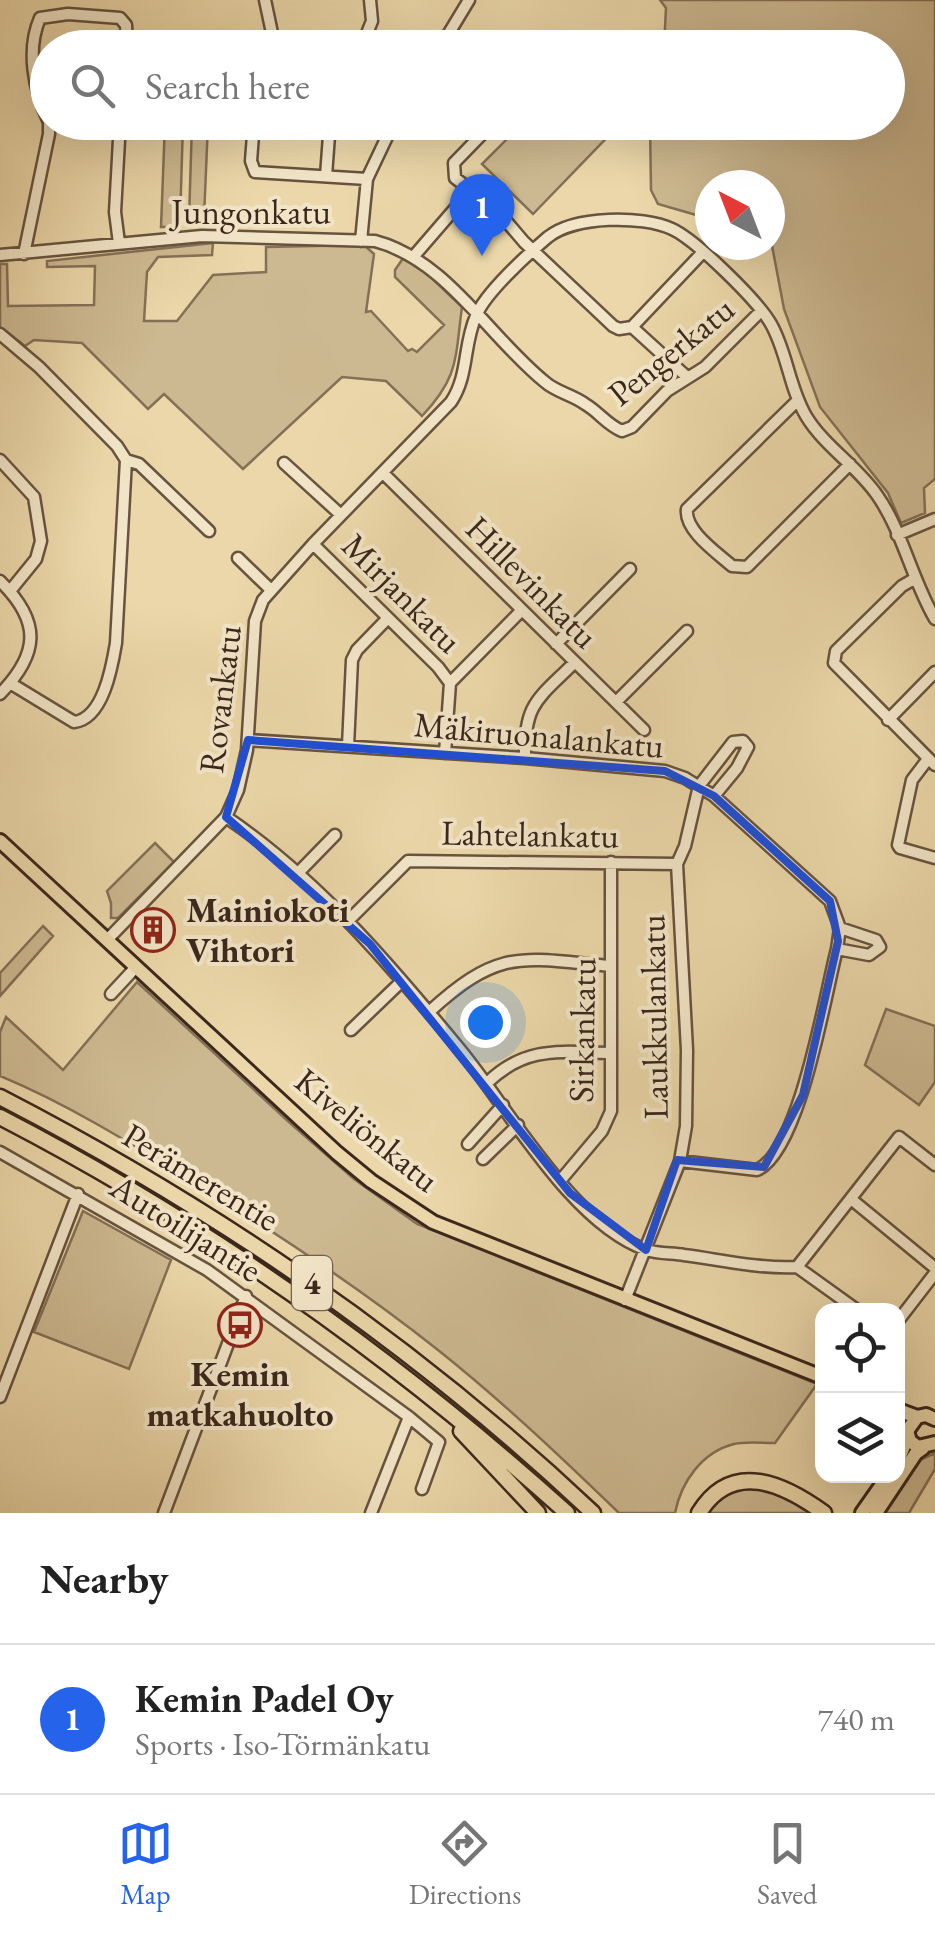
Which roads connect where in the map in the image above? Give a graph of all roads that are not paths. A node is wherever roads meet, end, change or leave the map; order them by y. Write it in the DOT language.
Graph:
graph roads {
  1 [pos="265,0"];
  2 [pos="370,0"];
  3 [pos="469,0"];
  4 [pos="39,30"];
  5 [pos="126,30"];
  6 [pos="271,30"];
  7 [pos="368,30"];
  8 [pos="451,30"];
  9 [pos="48,140"];
  10 [pos="119,140"];
  11 [pos="253,140"];
  12 [pos="329,140"];
  13 [pos="385,140"];
  14 [pos="476,140"];
  15 [pos="326,176"];
  16 [pos="366,180"];
  17 [pos="471,190"];
  18 [pos="361,241"];
  19 [pos="119,244"];
  20 [pos="695,246"];
  21 [pos="533,251"];
  22 [pos="24,254"];
  23 [pos="0,255"];
  24 [pos="414,256"];
  25 [pos="695,260"];
  26 [pos="710,260"];
  27 [pos="761,311"];
  28 [pos="476,314"];
  29 [pos="632,327"];
  30 [pos="0,334"];
  31 [pos="687,377"];
  32 [pos="798,400"];
  33 [pos="0,460"];
  34 [pos="126,460"];
  35 [pos="284,463"];
  36 [pos="850,464"];
  37 [pos="383,473"];
  38 [pos="341,515"];
  39 [pos="935,520"];
  40 [pos="208,530"];
  41 [pos="896,534"];
  42 [pos="313,544"];
  43 [pos="238,558"];
  44 [pos="630,568"];
  45 [pos="914,579"];
  46 [pos="0,581"];
  47 [pos="270,589"];
  48 [pos="10,591"];
  49 [pos="522,610"];
  50 [pos="388,618"];
  51 [pos="935,619"];
  52 [pos="687,631"];
  53 [pos="556,644"];
  54 [pos="575,662"];
  55 [pos="935,672"];
  56 [pos="10,683"];
  57 [pos="450,683"];
  58 [pos="0,694"];
  59 [pos="616,702"];
  60 [pos="888,720"];
  61 [pos="644,730"];
  62 [pos="248,740"];
  63 [pos="348,746"];
  64 [pos="445,753"];
  65 [pos="525,758"];
  66 [pos="931,762"];
  67 [pos="700,786"];
  68 [pos="714,796"];
  69 [pos="226,816"];
  70 [pos="335,835"];
  71 [pos="0,841"];
  72 [pos="935,858"];
  73 [pos="611,862"];
  74 [pos="676,864"];
  75 [pos="297,874"];
  76 [pos="348,921"];
  77 [pos="840,928"];
  78 [pos="107,940"];
  79 [pos="836,949"];
  80 [pos="611,966"];
  81 [pos="136,967"];
  82 [pos="401,982"];
  83 [pos="112,994"];
  84 [pos="429,1012"];
  85 [pos="351,1030"];
  86 [pos="611,1053"];
  87 [pos="487,1083"];
  88 [pos="0,1097"];
  89 [pos="503,1106"];
  90 [pos="0,1116"];
  91 [pos="518,1124"];
  92 [pos="468,1144"];
  93 [pos="0,1152"];
  94 [pos="483,1158"];
  95 [pos="680,1160"];
  96 [pos="935,1165"];
  97 [pos="560,1181"];
  98 [pos="78,1194"];
  99 [pos="850,1198"];
  100 [pos="646,1250"];
  101 [pos="797,1267"];
  102 [pos="935,1270"];
  103 [pos="246,1296"];
  104 [pos="625,1300"];
  105 [pos="847,1303"];
  106 [pos="905,1312"];
  107 [pos="815,1374"];
  108 [pos="0,1398"];
  109 [pos="436,1400"];
  110 [pos="928,1415"];
  111 [pos="409,1417"];
  112 [pos="905,1429"];
  113 [pos="908,1434"];
  114 [pos="905,1442"];
  115 [pos="932,1445"];
  116 [pos="883,1483"];
  117 [pos="422,1488"];
  118 [pos="164,1513"];
  119 [pos="371,1513"];
  120 [pos="538,1513"];
  121 [pos="567,1513"];
  122 [pos="593,1513"];
  123 [pos="699,1513"];
  124 [pos="824,1513"];
  125 [pos="862,1513"];
  126 [pos="876,1513"];
  1 -- 6 [label="street"];
  2 -- 7 [label="street"];
  3 -- 8 [label="street"];
  4 -- 5 [label="street"];
  9 -- 22 [label="street"];
  10 -- 19 [label="street"];
  11 -- 15 [label="street"];
  12 -- 15 [label="street"];
  13 -- 16 [label="street"];
  14 -- 17 [label="street"];
  15 -- 16 [label="street"];
  16 -- 18 [label="street"];
  17 -- 21 [label="street"];
  17 -- 24 [label="street"];
  18 -- 19 [label="street, Jungonkatu"];
  18 -- 24 [label="street, Jungonkatu"];
  19 -- 22 [label="street, Jungonkatu"];
  20 -- 21 [label="street"];
  21 -- 28 [label="street"];
  21 -- 29 [label="street"];
  22 -- 23 [label="street, Jungonkatu"];
  24 -- 28 [label="street, Jungonkatu"];
  25 -- 29 [label="street"];
  26 -- 27 [label="street"];
  27 -- 31 [label="street, Pengerkatu"];
  27 -- 32 [label="street"];
  28 -- 31 [label="street, Pengerkatu"];
  28 -- 37 [label="street, Rovankatu"];
  29 -- 31 [label="street"];
  30 -- 34 [label="street"];
  32 -- 36 [label="street"];
  32 -- 36 [label="street"];
  33 -- 48 [label="street"];
  34 -- 40 [label="street"];
  34 -- 56 [label="street"];
  35 -- 38 [label="street"];
  36 -- 41 [label="street"];
  37 -- 38 [label="street, Rovankatu"];
  37 -- 49 [label="street, Hillevinkatu"];
  38 -- 42 [label="street, Rovankatu"];
  39 -- 41 [label="street"];
  41 -- 45 [label="street"];
  42 -- 47 [label="street, Rovankatu"];
  42 -- 50 [label="street, Mirjankatu"];
  43 -- 47 [label="street"];
  44 -- 53 [label="street"];
  45 -- 51 [label="street"];
  45 -- 60 [label="street"];
  46 -- 48 [label="street"];
  47 -- 62 [label="street, Rovankatu"];
  48 -- 56 [label="street"];
  49 -- 53 [label="street, Hillevinkatu"];
  49 -- 57 [label="street"];
  50 -- 57 [label="street, Mirjankatu"];
  50 -- 63 [label="street"];
  52 -- 59 [label="street"];
  53 -- 54 [label="street, Hillevinkatu"];
  54 -- 59 [label="street, Hillevinkatu"];
  54 -- 65 [label="street"];
  55 -- 60 [label="street"];
  56 -- 58 [label="street"];
  57 -- 64 [label="street"];
  59 -- 61 [label="street, Hillevinkatu"];
  60 -- 66 [label="street"];
  62 -- 63 [label="street, Mäkiruonalankatu"];
  62 -- 69 [label="street, Rovankatu"];
  63 -- 64 [label="street, Mäkiruonalankatu"];
  64 -- 65 [label="street, Mäkiruonalankatu"];
  65 -- 67 [label="street, Mäkiruonalankatu"];
  66 -- 72 [label="street"];
  67 -- 68 [label="street, Mäkiruonalankatu"];
  67 -- 68 [label="street"];
  67 -- 74 [label="street, Laukkulankatu"];
  68 -- 77 [label="street, Mäkiruonalankatu"];
  69 -- 75 [label="street"];
  69 -- 78 [label="street, Rovankatu"];
  70 -- 75 [label="street"];
  71 -- 78 [label="main road, Kiveliönkatu"];
  73 -- 74 [label="street, Lahtelankatu"];
  73 -- 76 [label="street, Lahtelankatu"];
  73 -- 80 [label="street, Sirkankatu"];
  74 -- 95 [label="street, Laukkulankatu"];
  75 -- 76 [label="street"];
  76 -- 82 [label="street"];
  77 -- 79 [label="street"];
  77 -- 79 [label="street"];
  78 -- 81 [label="main road, Kiveliönkatu"];
  79 -- 95 [label="street"];
  80 -- 84 [label="street"];
  80 -- 86 [label="street, Sirkankatu"];
  81 -- 83 [label="street"];
  81 -- 104 [label="main road, Kiveliönkatu"];
  82 -- 84 [label="street"];
  82 -- 85 [label="street"];
  84 -- 87 [label="street"];
  86 -- 87 [label="street"];
  86 -- 97 [label="street, Sirkankatu"];
  87 -- 89 [label="street"];
  88 -- 122 [label="highway, Perämerentie / 4"];
  89 -- 91 [label="street"];
  89 -- 92 [label="street"];
  90 -- 109 [label="highway, Perämerentie / 4"];
  91 -- 94 [label="street"];
  91 -- 97 [label="street"];
  93 -- 98 [label="street, Autoilijantie"];
  95 -- 100 [label="street, Laukkulankatu"];
  96 -- 99 [label="street"];
  97 -- 100 [label="street"];
  98 -- 103 [label="street, Autoilijantie"];
  98 -- 108 [label="street"];
  99 -- 101 [label="street"];
  99 -- 102 [label="street"];
  100 -- 101 [label="street"];
  100 -- 104 [label="street, Laukkulankatu"];
  101 -- 105 [label="street"];
  102 -- 106 [label="street"];
  103 -- 111 [label="street, Autoilijantie"];
  103 -- 118 [label="street"];
  104 -- 107 [label="main road, Kiveliönkatu"];
  109 -- 120 [label="highway"];
  109 -- 121 [label="highway, Perämerentie / 4"];
  110 -- 113 [label="main road"];
  111 -- 117 [label="street, Autoilijantie"];
  111 -- 119 [label="street"];
  112 -- 113 [label="main road"];
  113 -- 114 [label="main road"];
  113 -- 115 [label="main road"];
  115 -- 126 [label="main road"];
  116 -- 125 [label="main road"];
  123 -- 124 [label="highway"];
}
